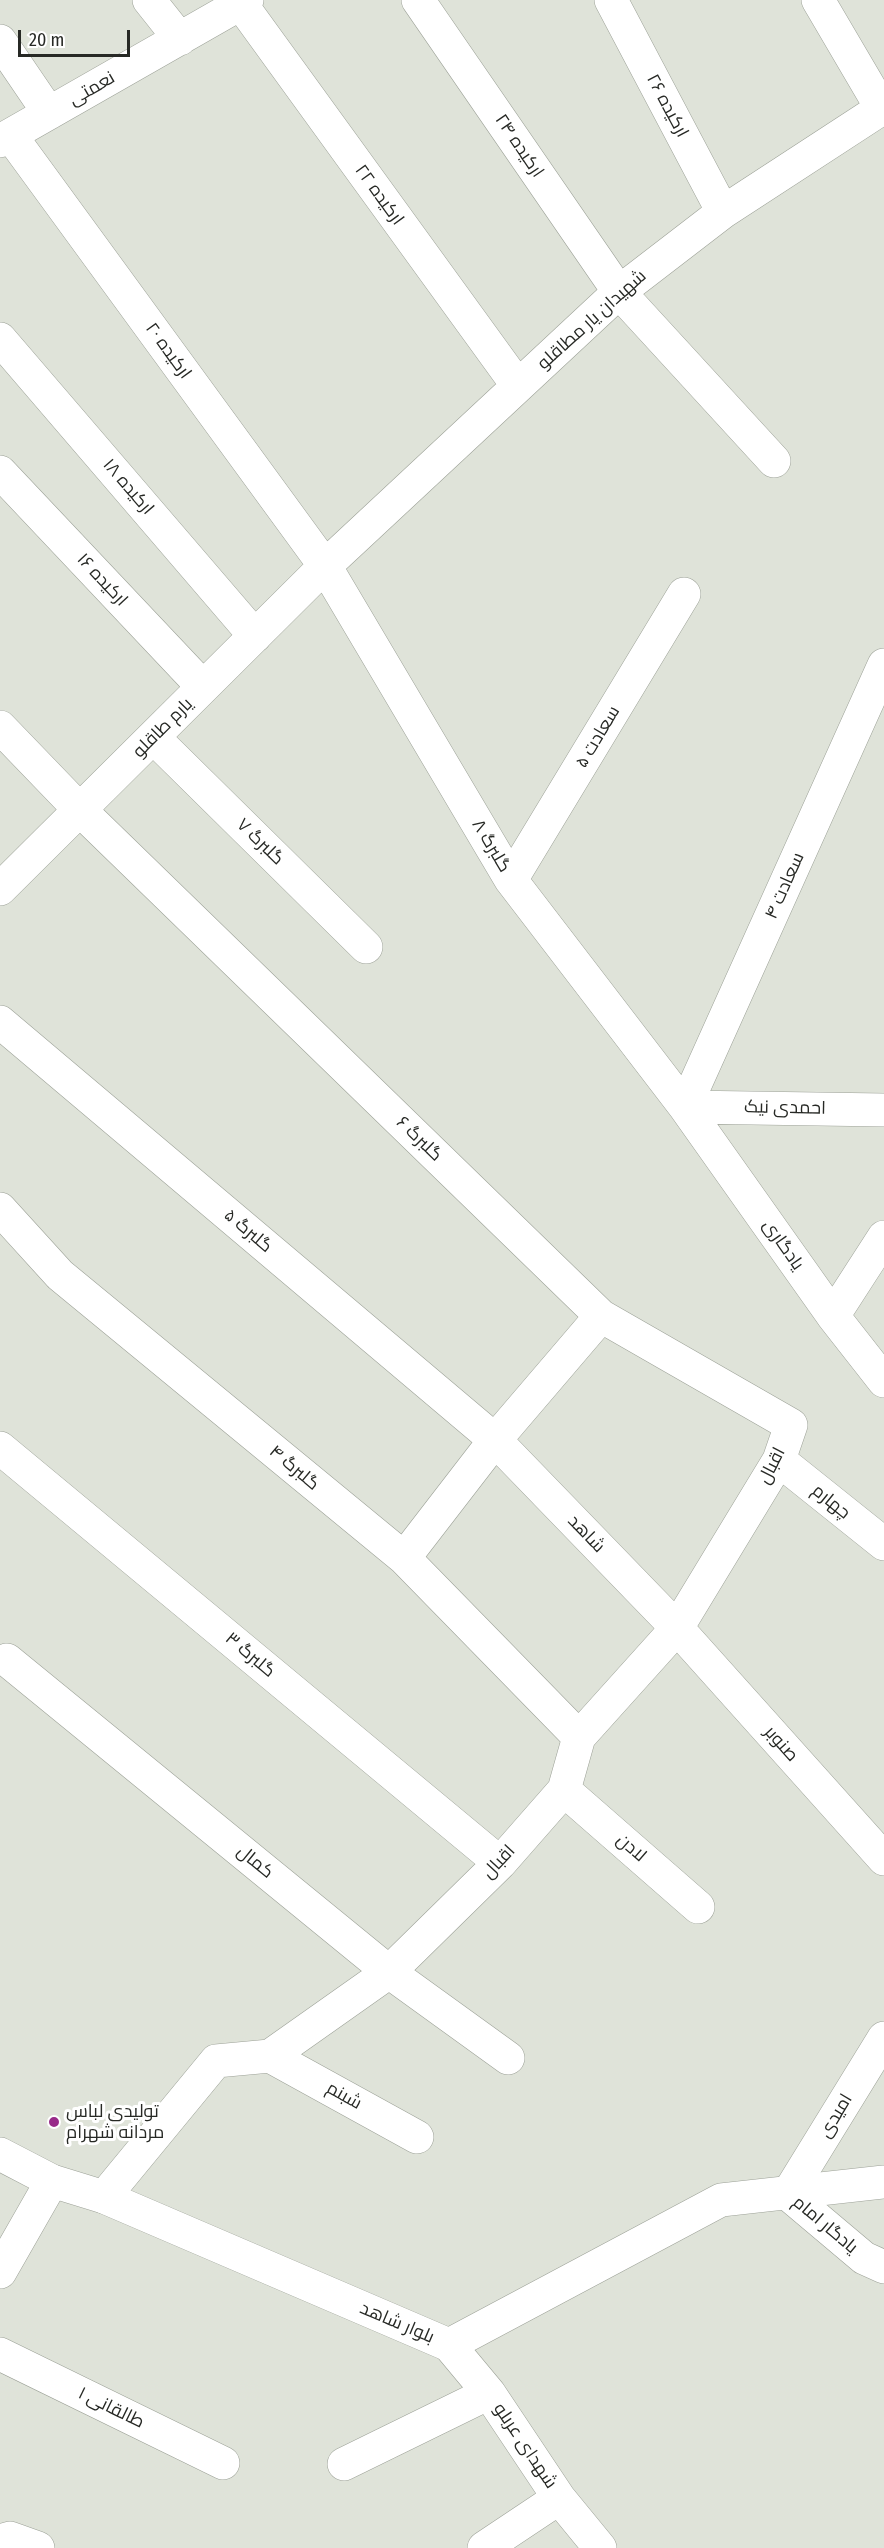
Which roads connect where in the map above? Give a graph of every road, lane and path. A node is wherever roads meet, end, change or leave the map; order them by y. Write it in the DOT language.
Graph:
graph roads {
  1 [pos="149,0"];
  2 [pos="418,0"];
  3 [pos="611,0"];
  4 [pos="818,0"];
  5 [pos="244,2"];
  6 [pos="180,39"];
  7 [pos="0,41"];
  8 [pos="883,108"];
  9 [pos="49,113"];
  10 [pos="6,139"];
  11 [pos="723,212"];
  12 [pos="619,292"];
  13 [pos="0,339"];
  14 [pos="518,386"];
  15 [pos="774,461"];
  16 [pos="0,472"];
  17 [pos="325,566"];
  18 [pos="684,594"];
  19 [pos="255,636"];
  20 [pos="884,665"];
  21 [pos="203,687"];
  22 [pos="0,727"];
  23 [pos="153,737"];
  24 [pos="80,810"];
  25 [pos="511,880"];
  26 [pos="0,889"];
  27 [pos="366,947"];
  28 [pos="0,1022"];
  29 [pos="685,1107"];
  30 [pos="884,1110"];
  31 [pos="0,1209"];
  32 [pos="884,1237"];
  33 [pos="601,1316"];
  34 [pos="833,1316"];
  35 [pos="884,1382"];
  36 [pos="791,1425"];
  37 [pos="495,1440"];
  38 [pos="0,1448"];
  39 [pos="778,1460"];
  40 [pos="884,1544"];
  41 [pos="404,1558"];
  42 [pos="677,1628"];
  43 [pos="7,1660"];
  44 [pos="579,1737"];
  45 [pos="564,1790"];
  46 [pos="884,1859"];
  47 [pos="500,1863"];
  48 [pos="698,1907"];
  49 [pos="388,1972"];
  50 [pos="884,2038"];
  51 [pos="270,2056"];
  52 [pos="508,2058"];
  53 [pos="417,2137"];
  54 [pos="0,2154"];
  55 [pos="52,2181"];
  56 [pos="884,2182"];
  57 [pos="788,2194"];
  58 [pos="104,2197"];
  59 [pos="884,2266"];
  60 [pos="0,2272"];
  61 [pos="449,2345"];
  62 [pos="0,2354"];
  63 [pos="489,2393"];
  64 [pos="223,2463"];
  65 [pos="344,2464"];
  66 [pos="559,2498"];
  67 [pos="0,2541"];
  68 [pos="38,2548"];
  69 [pos="484,2548"];
  70 [pos="600,2548"];
  1 -- 6 [label="street"];
  2 -- 12 [label="street, ارکیده ۲۴"];
  3 -- 11 [label="street, ارکیده ۲۶"];
  4 -- 8 [label="street"];
  5 -- 6 [label="street, نعمتی"];
  5 -- 14 [label="street, ارکیده ۲۲"];
  6 -- 9 [label="street, نعمتی"];
  7 -- 9 [label="street"];
  8 -- 11 [label="street, شهیدان یار مطاقلو"];
  9 -- 10 [label="street, نعمتی"];
  10 -- 17 [label="street, ارکیده ۲۰"];
  11 -- 12 [label="street, شهیدان یار مطاقلو"];
  12 -- 14 [label="street, شهیدان یار مطاقلو"];
  12 -- 15 [label="street, ارکیده ۲۴"];
  13 -- 19 [label="street, ارکیده ۱۸"];
  14 -- 17 [label="street, شهیدان یار مطاقلو"];
  16 -- 21 [label="street, ارکیده ۱۶"];
  17 -- 19 [label="street, یارم طاقلو"];
  17 -- 25 [label="street, گلبرگ ۸"];
  18 -- 25 [label="street, سعادت ۵"];
  19 -- 21 [label="street, یارم طاقلو"];
  20 -- 29 [label="street, سعادت ۴"];
  21 -- 23 [label="street, یارم طاقلو"];
  22 -- 24 [label="street, گلبرگ ۶"];
  23 -- 24 [label="street, یارم طاقلو"];
  23 -- 27 [label="street, گلبرگ ۷"];
  24 -- 26 [label="street, یارم طاقلو"];
  24 -- 33 [label="street, گلبرگ ۶"];
  25 -- 29 [label="street, گلبرگ ۸"];
  28 -- 37 [label="street, گلبرگ ۵"];
  29 -- 30 [label="street, احمدی نیک"];
  29 -- 34 [label="street, یادگاری"];
  31 -- 41 [label="street, گلبرگ ۴"];
  32 -- 34 [label="street"];
  33 -- 36 [label="street, گلبرگ ۶"];
  33 -- 37 [label="street"];
  34 -- 35 [label="street, یادگاری"];
  36 -- 39 [label="street, اقبال"];
  37 -- 41 [label="street"];
  37 -- 42 [label="street, شاهد"];
  38 -- 47 [label="street, گلبرگ ۳"];
  39 -- 40 [label="street, چهارم"];
  39 -- 42 [label="street, اقبال"];
  41 -- 44 [label="street, گلبرگ ۴"];
  42 -- 44 [label="street, اقبال"];
  42 -- 46 [label="street, صنوبر"];
  43 -- 49 [label="street, کمال"];
  44 -- 45 [label="street, اقبال"];
  45 -- 47 [label="street, اقبال"];
  45 -- 48 [label="street, لادن"];
  47 -- 49 [label="street, اقبال"];
  49 -- 51 [label="street, اقبال"];
  49 -- 52 [label="street, کمال"];
  50 -- 57 [label="street, امیدی"];
  51 -- 53 [label="street, شبنم"];
  51 -- 58 [label="street"];
  54 -- 55 [label="street, بلوار شاهد"];
  55 -- 58 [label="street, بلوار شاهد"];
  55 -- 60 [label="street"];
  56 -- 57 [label="street, یادگار امام"];
  57 -- 59 [label="street, یادگار امام"];
  57 -- 61 [label="street, بلوار شاهد"];
  58 -- 61 [label="street, بلوار شاهد"];
  61 -- 63 [label="street, شهدای عربلو"];
  62 -- 64 [label="street, طالقانی ۱"];
  63 -- 65 [label="street"];
  63 -- 66 [label="street, شهدای عربلو"];
  66 -- 69 [label="street"];
  66 -- 70 [label="street, شهدای عربلو"];
  67 -- 68 [label="street"];
}
